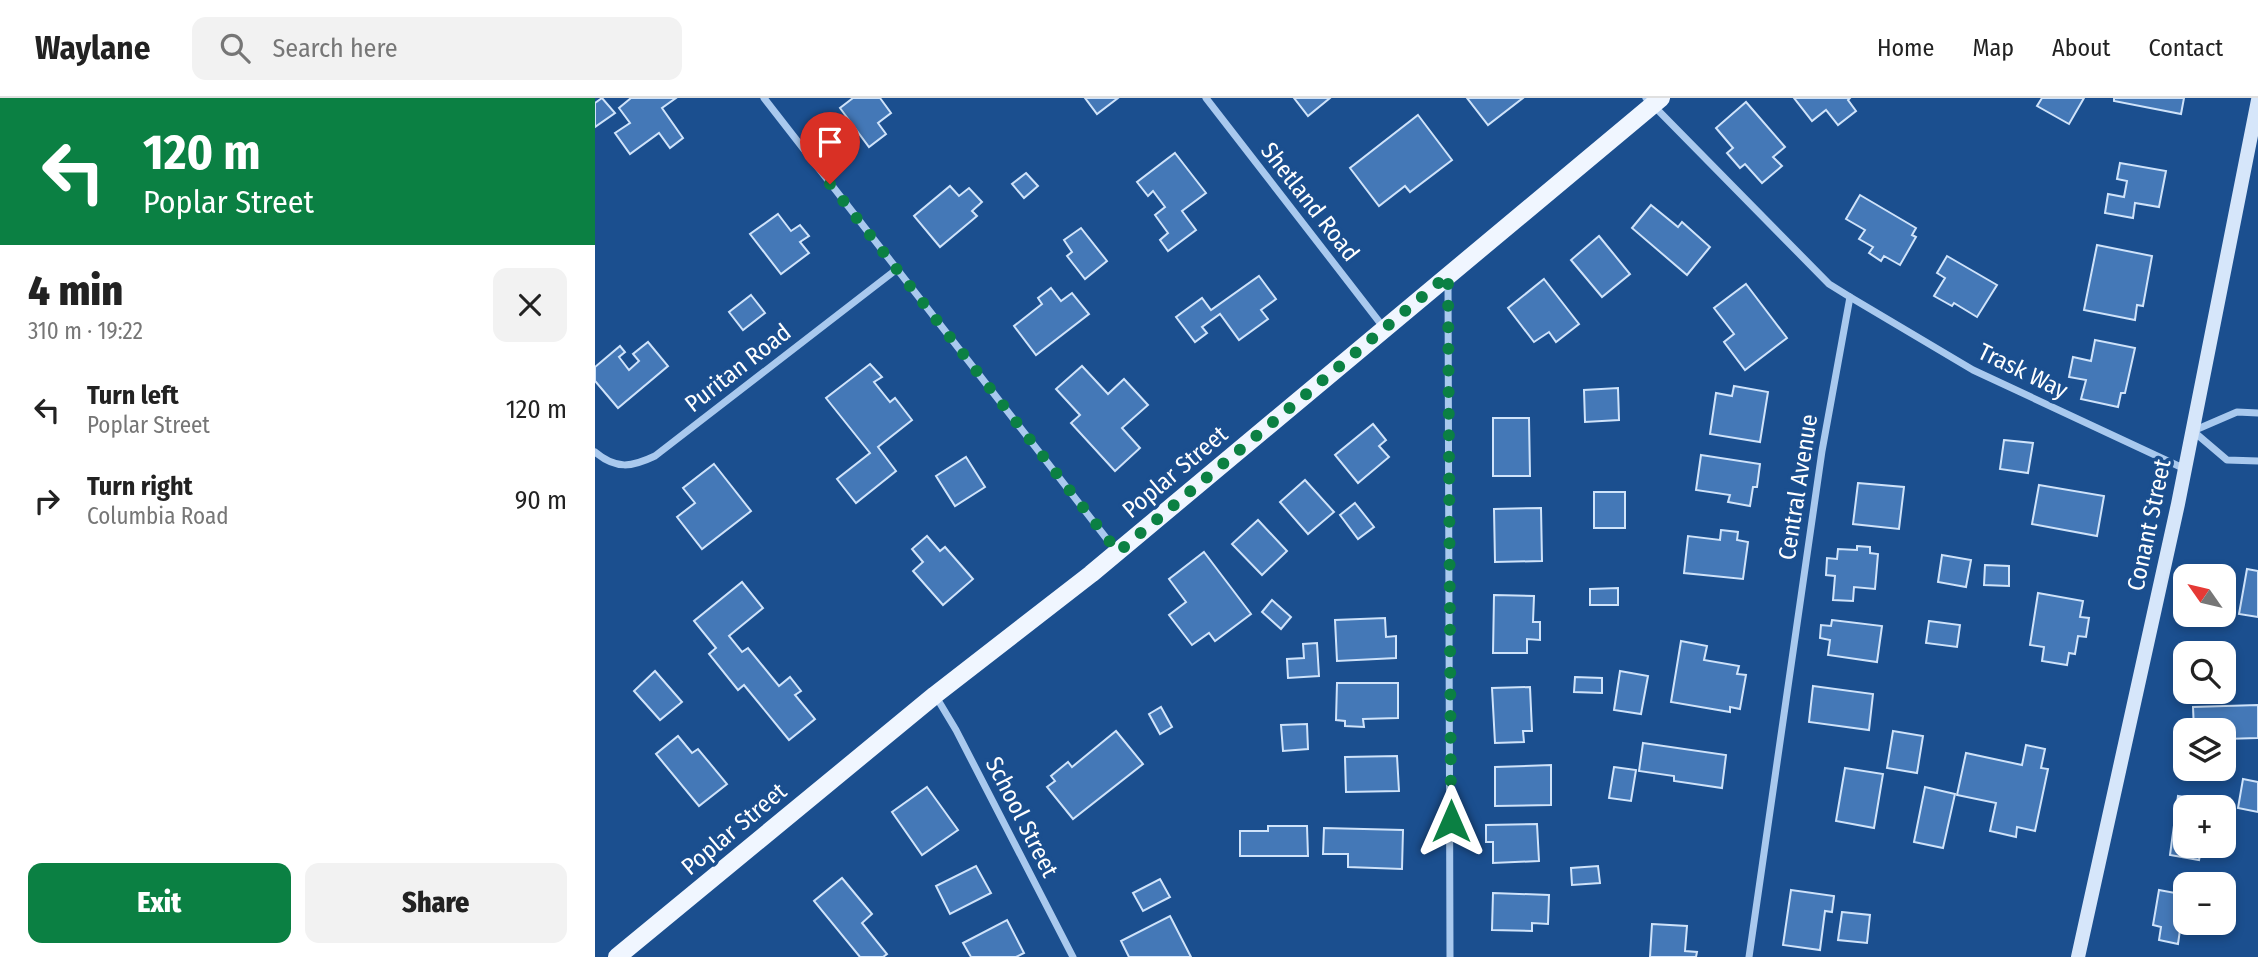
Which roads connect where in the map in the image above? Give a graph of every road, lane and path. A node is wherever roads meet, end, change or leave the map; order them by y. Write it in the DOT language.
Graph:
graph roads {
  1 [pos="764,98"];
  2 [pos="1206,98"];
  3 [pos="2258,100"];
  4 [pos="1653,101"];
  5 [pos="897,269"];
  6 [pos="1448,275"];
  7 [pos="1850,296"];
  8 [pos="1384,329"];
  9 [pos="2258,413"];
  10 [pos="2193,431"];
  11 [pos="595,452"];
  12 [pos="2258,461"];
  13 [pos="2185,469"];
  14 [pos="1118,552"];
  15 [pos="935,695"];
  16 [pos="617,957"];
  17 [pos="1073,957"];
  18 [pos="1450,957"];
  19 [pos="1749,957"];
  20 [pos="2078,957"];
  1 -- 5 [label="street"];
  2 -- 8 [label="street, Shetland Road"];
  3 -- 10 [label="main road, Conant Street"];
  4 -- 6 [label="main road, Poplar Street"];
  4 -- 7 [label="street"];
  5 -- 11 [label="street, Puritan Road"];
  5 -- 14 [label="street"];
  6 -- 8 [label="main road, Poplar Street"];
  6 -- 18 [label="street"];
  7 -- 13 [label="street, Trask Way"];
  7 -- 19 [label="street, Central Avenue"];
  8 -- 14 [label="main road, Poplar Street"];
  9 -- 10 [label="street"];
  10 -- 12 [label="street"];
  10 -- 13 [label="main road, Conant Street"];
  13 -- 20 [label="main road, Conant Street"];
  14 -- 15 [label="main road, Poplar Street"];
  15 -- 16 [label="main road, Poplar Street"];
  15 -- 17 [label="street, School Street"];
}
